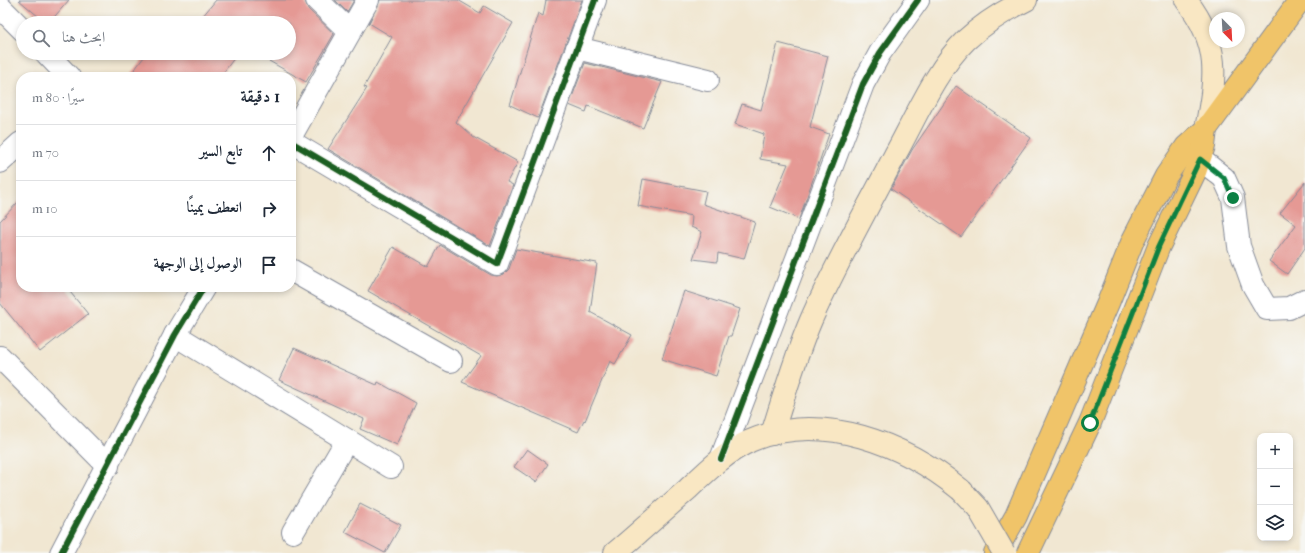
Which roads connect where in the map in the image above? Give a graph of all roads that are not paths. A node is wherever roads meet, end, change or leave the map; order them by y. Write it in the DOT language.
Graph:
graph roads {
  1 [pos="317,0"];
  2 [pos="368,0"];
  3 [pos="595,0"];
  4 [pos="918,0"];
  5 [pos="1026,0"];
  6 [pos="1186,0"];
  7 [pos="1300,0"];
  8 [pos="0,7"];
  9 [pos="16,23"];
  10 [pos="349,31"];
  11 [pos="577,48"];
  12 [pos="53,60"];
  13 [pos="64,72"];
  14 [pos="708,80"];
  15 [pos="296,127"];
  16 [pos="1206,129"];
  17 [pos="296,145"];
  18 [pos="16,147"];
  19 [pos="1200,159"];
  20 [pos="0,162"];
  21 [pos="296,273"];
  22 [pos="201,292"];
  23 [pos="1305,300"];
  24 [pos="176,335"];
  25 [pos="0,357"];
  26 [pos="451,361"];
  27 [pos="772,434"];
  28 [pos="347,440"];
  29 [pos="721,459"];
  30 [pos="108,466"];
  31 [pos="391,467"];
  32 [pos="293,532"];
  33 [pos="61,553"];
  34 [pos="615,553"];
  35 [pos="995,553"];
  36 [pos="1004,553"];
  37 [pos="1028,553"];
  1 -- 10 [label="street"];
  2 -- 10 [label="street"];
  3 -- 11 [label="street"];
  4 -- 29 [label="street"];
  5 -- 27 [label="main road"];
  6 -- 16 [label="main road"];
  7 -- 16 [label="main road"];
  8 -- 9 [label="street"];
  10 -- 15 [label="street"];
  11 -- 14 [label="street"];
  11 -- 17 [label="street"];
  12 -- 13 [label="street"];
  16 -- 19 [label="main road"];
  16 -- 35 [label="main road"];
  18 -- 20 [label="street"];
  19 -- 23 [label="street"];
  19 -- 37 [label="main road"];
  21 -- 26 [label="street"];
  22 -- 24 [label="street"];
  24 -- 28 [label="street"];
  24 -- 30 [label="street"];
  25 -- 30 [label="street"];
  27 -- 29 [label="main road"];
  27 -- 36 [label="main road, bridge"];
  28 -- 31 [label="street"];
  28 -- 32 [label="street"];
  29 -- 34 [label="main road"];
  30 -- 33 [label="street"];
}
